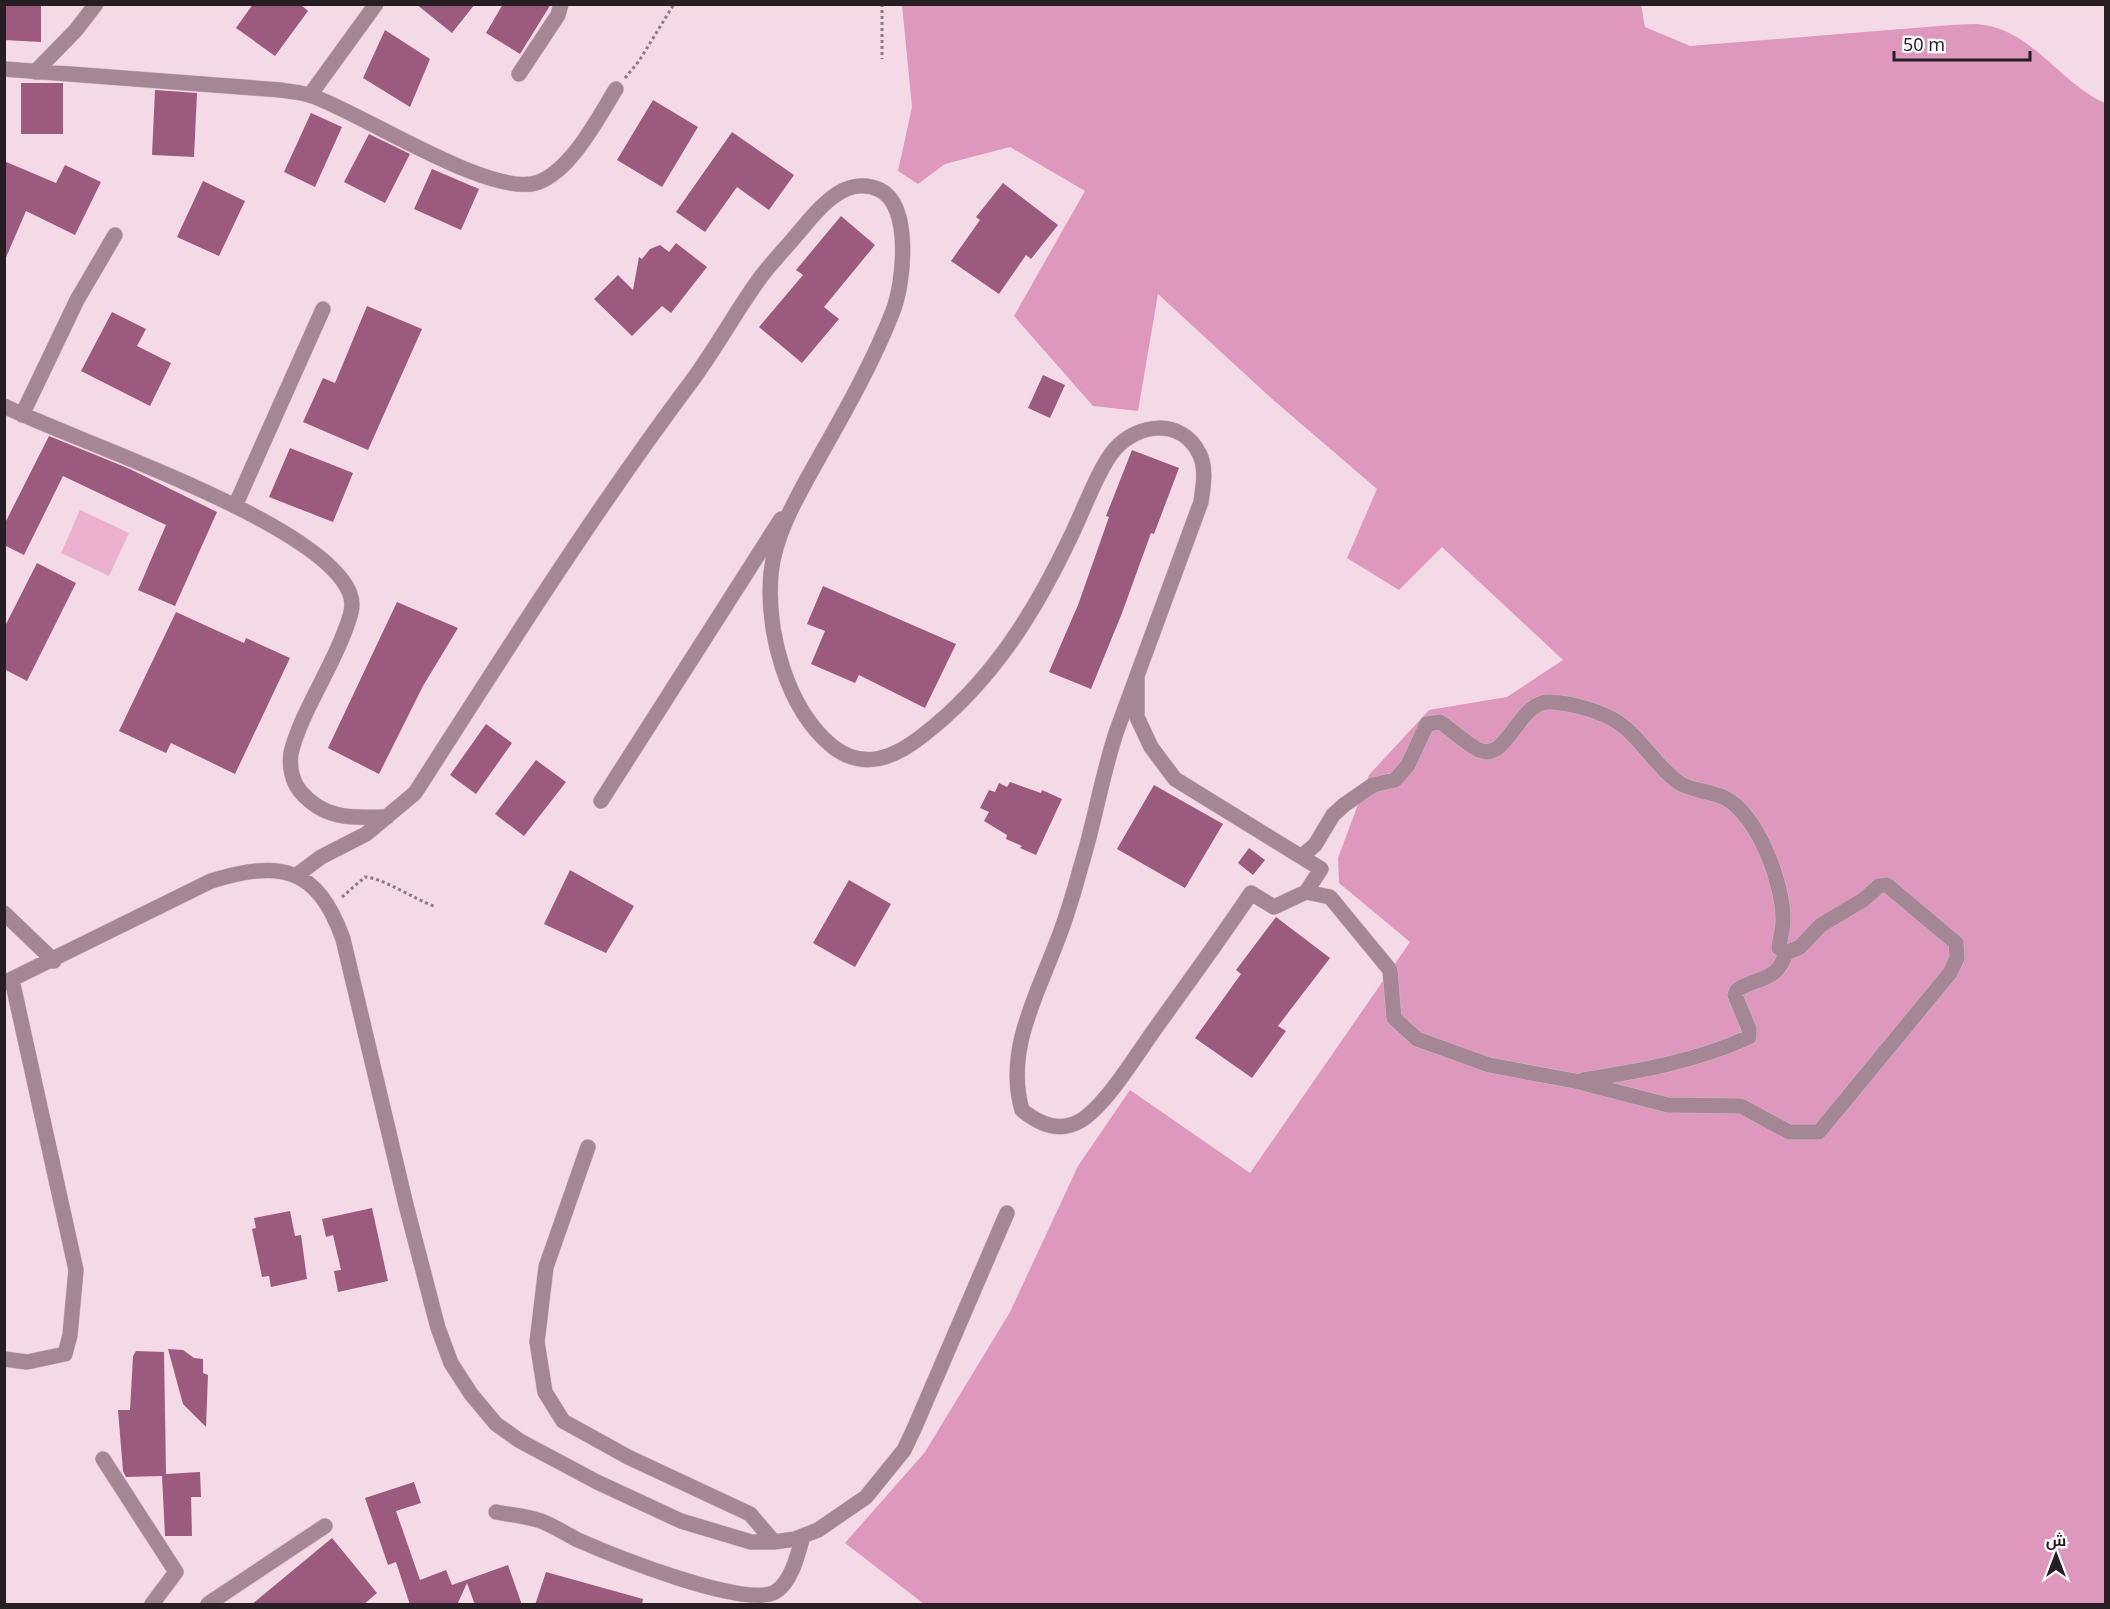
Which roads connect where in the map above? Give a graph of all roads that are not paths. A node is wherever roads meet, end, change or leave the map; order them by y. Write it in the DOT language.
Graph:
graph roads {
  1 [pos="96,4"];
  2 [pos="376,4"];
  3 [pos="561,4"];
  4 [pos="4,69"];
  5 [pos="34,72"];
  6 [pos="519,74"];
  7 [pos="616,89"];
  8 [pos="310,95"];
  9 [pos="115,235"];
  10 [pos="322,309"];
  11 [pos="4,406"];
  12 [pos="22,415"];
  13 [pos="803,487"];
  14 [pos="235,506"];
  15 [pos="1137,676"];
  16 [pos="600,801"];
  17 [pos="387,818"];
  18 [pos="1302,855"];
  19 [pos="297,874"];
  20 [pos="1306,892"];
  21 [pos="4,912"];
  22 [pos="1786,953"];
  23 [pos="54,961"];
  24 [pos="8,982"];
  25 [pos="1575,1081"];
  26 [pos="588,1147"];
  27 [pos="1007,1213"];
  28 [pos="4,1359"];
  29 [pos="103,1459"];
  30 [pos="496,1512"];
  31 [pos="325,1526"];
  32 [pos="803,1536"];
  33 [pos="774,1542"];
  34 [pos="772,1599"];
  35 [pos="152,1605"];
  36 [pos="208,1605"];
  1 -- 5 [label="street"];
  2 -- 8 [label="street"];
  3 -- 6 [label="street"];
  4 -- 5 [label="street"];
  5 -- 8 [label="street"];
  7 -- 8 [label="street"];
  9 -- 12 [label="street"];
  10 -- 14 [label="street"];
  11 -- 12 [label="street"];
  12 -- 14 [label="street"];
  13 -- 15 [label="street"];
  13 -- 16 [label="street"];
  13 -- 17 [label="street"];
  14 -- 17 [label="street"];
  15 -- 18 [label="street"];
  15 -- 20 [label="street"];
  17 -- 19 [label="street"];
  18 -- 20 [label="street"];
  18 -- 22 [label="street"];
  19 -- 23 [label="street"];
  19 -- 33 [label="street"];
  20 -- 25 [label="street"];
  21 -- 23 [label="street"];
  22 -- 25 [label="street"];
  22 -- 25 [label="street"];
  23 -- 24 [label="street"];
  24 -- 28 [label="street"];
  26 -- 33 [label="street"];
  27 -- 32 [label="street"];
  29 -- 35 [label="street"];
  30 -- 34 [label="street"];
  31 -- 36 [label="street"];
  32 -- 33 [label="street"];
  32 -- 34 [label="street"];
}
